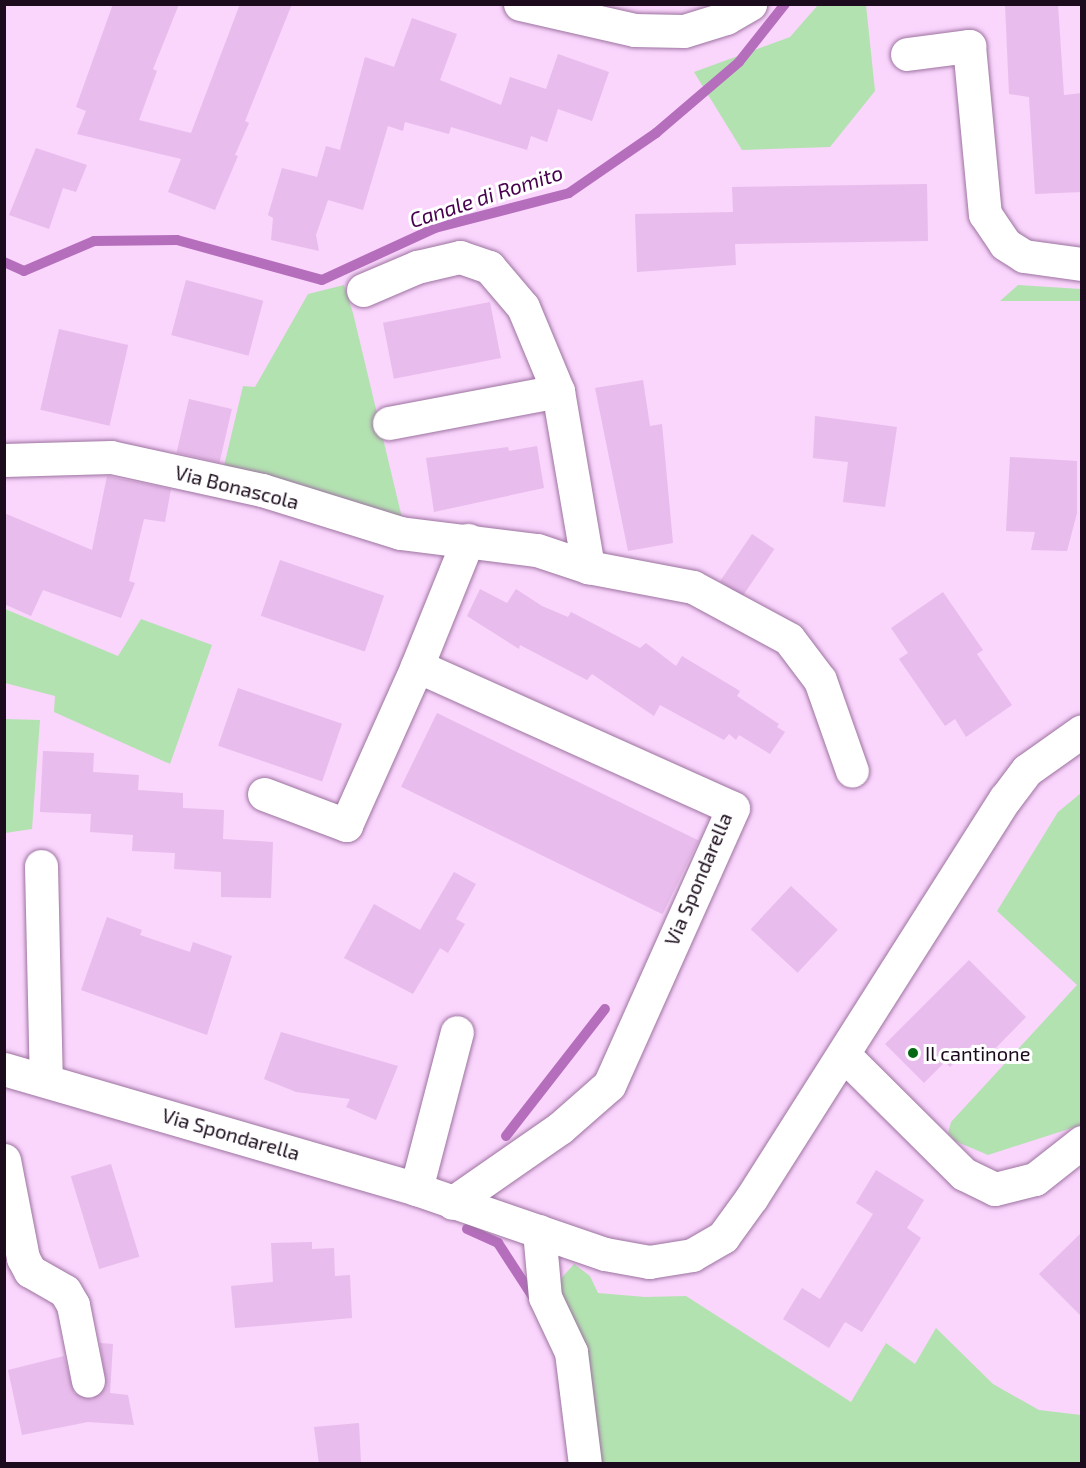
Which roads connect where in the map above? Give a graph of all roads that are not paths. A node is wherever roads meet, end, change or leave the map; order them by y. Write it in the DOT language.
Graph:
graph roads {
  1 [pos="520,4"];
  2 [pos="750,4"];
  3 [pos="907,54"];
  4 [pos="1082,264"];
  5 [pos="363,290"];
  6 [pos="558,391"];
  7 [pos="389,423"];
  8 [pos="4,460"];
  9 [pos="468,540"];
  10 [pos="588,567"];
  11 [pos="417,666"];
  12 [pos="1082,731"];
  13 [pos="852,771"];
  14 [pos="264,794"];
  15 [pos="41,866"];
  16 [pos="457,1032"];
  17 [pos="844,1055"];
  18 [pos="4,1069"];
  19 [pos="46,1080"];
  20 [pos="1082,1142"];
  21 [pos="4,1160"];
  22 [pos="416,1188"];
  23 [pos="452,1203"];
  24 [pos="539,1231"];
  25 [pos="88,1381"];
  26 [pos="585,1464"];
  1 -- 2 [label="street"];
  3 -- 4 [label="street"];
  5 -- 6 [label="street"];
  6 -- 7 [label="street"];
  6 -- 10 [label="street"];
  8 -- 9 [label="street, Via Bonascola"];
  9 -- 10 [label="street, Via Bonascola"];
  9 -- 11 [label="street"];
  10 -- 13 [label="street, Via Bonascola"];
  11 -- 14 [label="street"];
  11 -- 23 [label="street, Via Spondarella"];
  12 -- 17 [label="street, Via Spondarella"];
  15 -- 19 [label="street"];
  16 -- 22 [label="street"];
  17 -- 20 [label="street"];
  17 -- 24 [label="street, Via Spondarella"];
  18 -- 19 [label="street, Via Spondarella"];
  19 -- 22 [label="street, Via Spondarella"];
  21 -- 25 [label="street"];
  22 -- 23 [label="street, Via Spondarella"];
  23 -- 24 [label="street, Via Spondarella"];
  24 -- 26 [label="street"];
}
